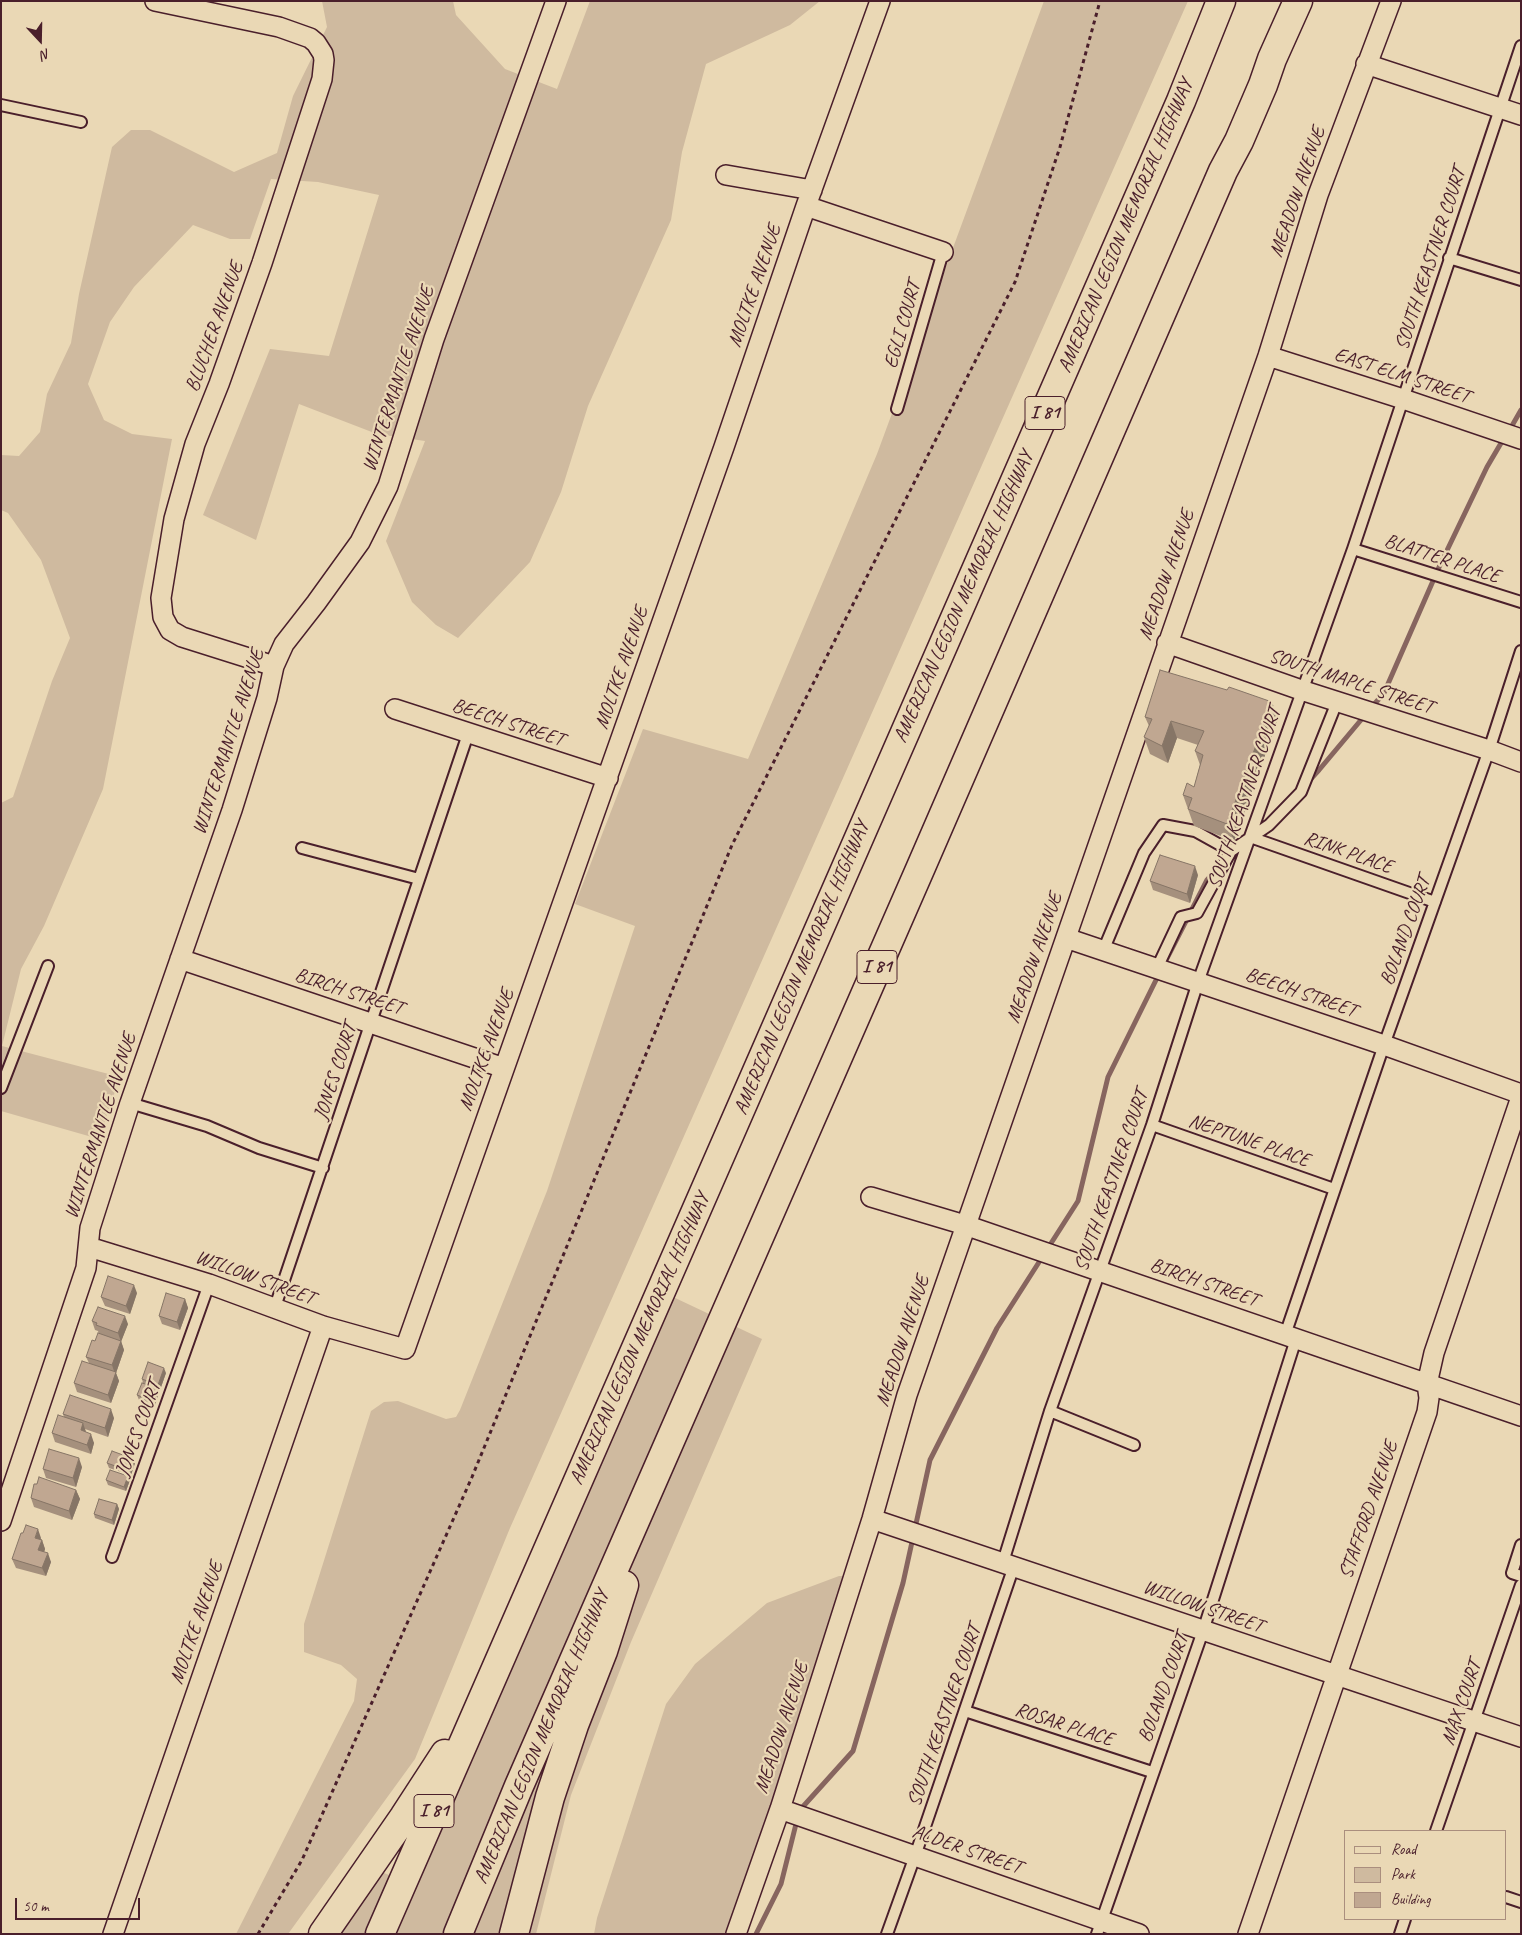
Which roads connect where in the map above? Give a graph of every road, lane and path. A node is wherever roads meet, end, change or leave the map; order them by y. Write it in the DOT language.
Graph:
graph roads {
  1 [pos="155,1"];
  2 [pos="556,1"];
  3 [pos="880,1"];
  4 [pos="1100,1"];
  5 [pos="1221,1"];
  6 [pos="1298,1"];
  7 [pos="1391,1"];
  8 [pos="1521,46"];
  9 [pos="1366,64"];
  10 [pos="1,105"];
  11 [pos="1499,108"];
  12 [pos="1521,115"];
  13 [pos="81,122"];
  14 [pos="726,176"];
  15 [pos="809,198"];
  16 [pos="943,252"];
  17 [pos="1449,258"];
  18 [pos="1521,280"];
  19 [pos="1268,356"];
  20 [pos="1403,398"];
  21 [pos="897,409"];
  22 [pos="1521,439"];
  23 [pos="1353,549"];
  24 [pos="1521,602"];
  25 [pos="1167,643"];
  26 [pos="1521,651"];
  27 [pos="274,666"];
  28 [pos="1301,690"];
  29 [pos="1337,702"];
  30 [pos="395,709"];
  31 [pos="468,734"];
  32 [pos="1489,750"];
  33 [pos="1521,762"];
  34 [pos="608,778"];
  35 [pos="1250,836"];
  36 [pos="302,848"];
  37 [pos="1231,851"];
  38 [pos="419,879"];
  39 [pos="1435,902"];
  40 [pos="1066,938"];
  41 [pos="1103,951"];
  42 [pos="180,959"];
  43 [pos="48,966"];
  44 [pos="1157,968"];
  45 [pos="1198,982"];
  46 [pos="370,1022"];
  47 [pos="1384,1045"];
  48 [pos="504,1068"];
  49 [pos="1,1088"];
  50 [pos="1521,1095"];
  51 [pos="130,1103"];
  52 [pos="1152,1125"];
  53 [pos="323,1168"];
  54 [pos="1334,1189"];
  55 [pos="871,1197"];
  56 [pos="966,1225"];
  57 [pos="89,1248"];
  58 [pos="1099,1271"];
  59 [pos="209,1284"];
  60 [pos="275,1307"];
  61 [pos="323,1326"];
  62 [pos="1290,1337"];
  63 [pos="406,1349"];
  64 [pos="1428,1384"];
  65 [pos="1050,1411"];
  66 [pos="1521,1416"];
  67 [pos="1134,1445"];
  68 [pos="665,1452"];
  69 [pos="872,1519"];
  70 [pos="1,1521"];
  71 [pos="1521,1546"];
  72 [pos="112,1557"];
  73 [pos="1008,1564"];
  74 [pos="1516,1575"];
  75 [pos="1521,1585"];
  76 [pos="1203,1631"];
  77 [pos="1336,1676"];
  78 [pos="488,1688"];
  79 [pos="965,1711"];
  80 [pos="1474,1721"];
  81 [pos="1521,1737"];
  82 [pos="1152,1772"];
  83 [pos="780,1809"];
  84 [pos="1436,1830"];
  85 [pos="915,1856"];
  86 [pos="1507,1897"];
  87 [pos="1521,1902"];
  88 [pos="1405,1920"];
  89 [pos="1100,1927"];
  90 [pos="114,1934"];
  91 [pos="258,1934"];
  92 [pos="323,1934"];
  93 [pos="380,1934"];
  94 [pos="458,1934"];
  95 [pos="514,1934"];
  96 [pos="736,1934"];
  97 [pos="887,1934"];
  98 [pos="1139,1934"];
  99 [pos="1248,1934"];
  100 [pos="1400,1934"];
  1 -- 27 [label="street, BLUCHER AVENUE"];
  2 -- 27 [label="street, WINTERMANTLE AVENUE"];
  3 -- 15 [label="street, MOLTKE AVENUE"];
  4 -- 91 [label="path"];
  5 -- 78 [label="highway, AMERICAN LEGION MEMORIAL HIGHWAY / I 81"];
  6 -- 68 [label="highway, AMERICAN LEGION MEMORIAL HIGHWAY / I 81"];
  7 -- 9 [label="street, MEADOW AVENUE"];
  8 -- 11 [label="lane, SOUTH KEASTNER COURT"];
  9 -- 11 [label="street"];
  9 -- 19 [label="street, MEADOW AVENUE"];
  10 -- 13 [label="lane"];
  11 -- 12 [label="street"];
  11 -- 17 [label="lane, SOUTH KEASTNER COURT"];
  14 -- 15 [label="street"];
  15 -- 16 [label="street"];
  15 -- 34 [label="street, MOLTKE AVENUE"];
  16 -- 21 [label="lane, EGLI COURT"];
  17 -- 18 [label="lane"];
  17 -- 20 [label="lane, SOUTH KEASTNER COURT"];
  19 -- 20 [label="street, EAST ELM STREET"];
  19 -- 25 [label="street, MEADOW AVENUE"];
  20 -- 22 [label="street, EAST ELM STREET"];
  20 -- 23 [label="lane, SOUTH KEASTNER COURT"];
  23 -- 24 [label="lane, BLATTER PLACE"];
  23 -- 28 [label="lane, SOUTH KEASTNER COURT"];
  25 -- 28 [label="street, SOUTH MAPLE STREET"];
  25 -- 40 [label="street, MEADOW AVENUE"];
  26 -- 32 [label="lane, BOLAND COURT"];
  27 -- 42 [label="street, WINTERMANTLE AVENUE"];
  28 -- 29 [label="street, SOUTH MAPLE STREET"];
  28 -- 35 [label="lane, SOUTH KEASTNER COURT"];
  29 -- 32 [label="street, SOUTH MAPLE STREET"];
  29 -- 35 [label="lane"];
  30 -- 31 [label="street, BEECH STREET"];
  31 -- 34 [label="street, BEECH STREET"];
  31 -- 38 [label="lane, JONES COURT"];
  32 -- 33 [label="street, SOUTH MAPLE STREET"];
  32 -- 39 [label="lane, BOLAND COURT"];
  34 -- 48 [label="street, MOLTKE AVENUE"];
  35 -- 37 [label="lane"];
  35 -- 39 [label="lane, RINK PLACE"];
  35 -- 45 [label="lane, SOUTH KEASTNER COURT"];
  36 -- 38 [label="lane"];
  37 -- 41 [label="lane"];
  37 -- 44 [label="lane"];
  38 -- 46 [label="lane, JONES COURT"];
  39 -- 47 [label="lane, BOLAND COURT"];
  40 -- 41 [label="street, BEECH STREET"];
  40 -- 56 [label="street, MEADOW AVENUE"];
  41 -- 44 [label="street, BEECH STREET"];
  42 -- 46 [label="street, BIRCH STREET"];
  42 -- 51 [label="street, WINTERMANTLE AVENUE"];
  43 -- 49 [label="lane"];
  44 -- 45 [label="street, BEECH STREET"];
  45 -- 47 [label="street, BEECH STREET"];
  45 -- 52 [label="lane, SOUTH KEASTNER COURT"];
  46 -- 48 [label="street, BIRCH STREET"];
  46 -- 53 [label="lane, JONES COURT"];
  47 -- 50 [label="street, BEECH STREET"];
  47 -- 54 [label="lane, BOLAND COURT"];
  48 -- 63 [label="street, MOLTKE AVENUE"];
  50 -- 64 [label="street, STAFFORD AVENUE"];
  51 -- 53 [label="lane"];
  51 -- 57 [label="street, WINTERMANTLE AVENUE"];
  52 -- 54 [label="lane, NEPTUNE PLACE"];
  52 -- 58 [label="lane, SOUTH KEASTNER COURT"];
  53 -- 60 [label="lane, JONES COURT"];
  54 -- 62 [label="lane, BOLAND COURT"];
  55 -- 56 [label="street, BIRCH STREET"];
  56 -- 58 [label="street, BIRCH STREET"];
  56 -- 69 [label="street, MEADOW AVENUE"];
  57 -- 59 [label="street, WILLOW STREET"];
  57 -- 70 [label="street, WINTERMANTLE AVENUE"];
  58 -- 62 [label="street, BIRCH STREET"];
  58 -- 65 [label="lane, SOUTH KEASTNER COURT"];
  59 -- 60 [label="street, WILLOW STREET"];
  59 -- 72 [label="lane, JONES COURT"];
  60 -- 61 [label="street, WILLOW STREET"];
  61 -- 63 [label="street, WILLOW STREET"];
  61 -- 90 [label="street, MOLTKE AVENUE"];
  62 -- 64 [label="street, BIRCH STREET"];
  62 -- 76 [label="lane, BOLAND COURT"];
  64 -- 66 [label="street, BIRCH STREET"];
  64 -- 77 [label="street, STAFFORD AVENUE"];
  65 -- 67 [label="lane"];
  65 -- 73 [label="lane, SOUTH KEASTNER COURT"];
  68 -- 94 [label="highway, AMERICAN LEGION MEMORIAL HIGHWAY / I 81"];
  68 -- 95 [label="highway"];
  69 -- 73 [label="street, WILLOW STREET"];
  69 -- 83 [label="street, MEADOW AVENUE"];
  71 -- 74 [label="lane"];
  73 -- 76 [label="street, WILLOW STREET"];
  73 -- 79 [label="lane, SOUTH KEASTNER COURT"];
  75 -- 80 [label="lane, MAX COURT"];
  76 -- 77 [label="street, WILLOW STREET"];
  76 -- 82 [label="lane, BOLAND COURT"];
  77 -- 80 [label="street, WILLOW STREET"];
  77 -- 99 [label="street, STAFFORD AVENUE"];
  78 -- 92 [label="highway"];
  78 -- 93 [label="highway, AMERICAN LEGION MEMORIAL HIGHWAY / I 81"];
  79 -- 82 [label="lane, ROSAR PLACE"];
  79 -- 85 [label="lane, SOUTH KEASTNER COURT"];
  80 -- 81 [label="street, WILLOW STREET"];
  80 -- 84 [label="lane, MAX COURT"];
  82 -- 89 [label="lane, BOLAND COURT"];
  83 -- 85 [label="street, ALDER STREET"];
  83 -- 96 [label="street, MEADOW AVENUE"];
  85 -- 89 [label="street, ALDER STREET"];
  85 -- 97 [label="lane, SOUTH KEASTNER COURT"];
  86 -- 87 [label="lane"];
  88 -- 100 [label="lane"];
  89 -- 98 [label="street, ALDER STREET"];
}
